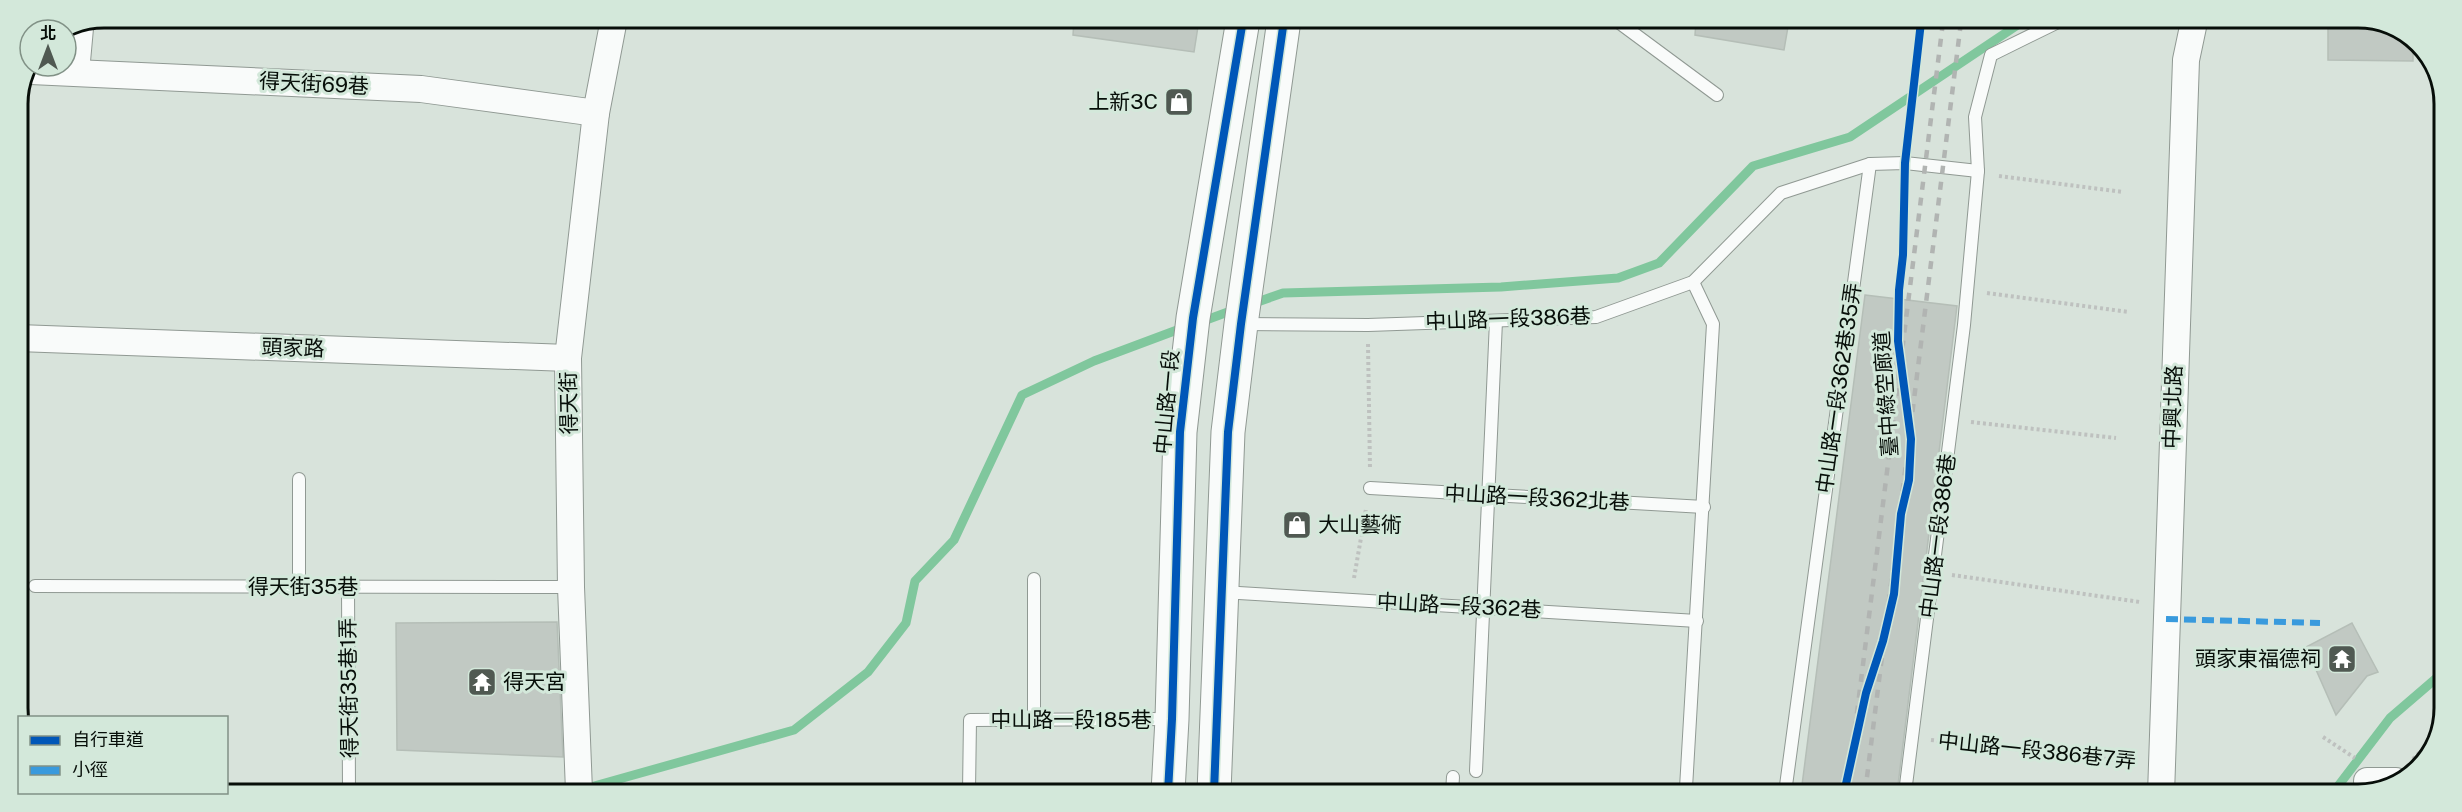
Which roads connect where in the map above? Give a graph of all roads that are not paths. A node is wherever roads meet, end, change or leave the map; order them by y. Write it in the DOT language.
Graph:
graph roads {
  1 [pos="612,29"];
  2 [pos="1241,29"];
  3 [pos="1283,29"];
  4 [pos="1628,29"];
  5 [pos="2044,29"];
  6 [pos="2193,29"];
  7 [pos="80,33"];
  8 [pos="78,50"];
  9 [pos="78,72"];
  10 [pos="1717,95"];
  11 [pos="596,113"];
  12 [pos="1870,164"];
  13 [pos="1978,171"];
  14 [pos="1693,282"];
  15 [pos="1496,321"];
  16 [pos="1241,324"];
  17 [pos="28,338"];
  18 [pos="568,358"];
  19 [pos="299,479"];
  20 [pos="1370,488"];
  21 [pos="1488,495"];
  22 [pos="1704,507"];
  23 [pos="1034,579"];
  24 [pos="34,586"];
  25 [pos="348,586"];
  26 [pos="299,587"];
  27 [pos="571,587"];
  28 [pos="1221,592"];
  29 [pos="1483,608"];
  30 [pos="1697,621"];
  31 [pos="1172,719"];
  32 [pos="1034,720"];
  33 [pos="1476,771"];
  34 [pos="1453,777"];
  35 [pos="349,784"];
  36 [pos="579,784"];
  37 [pos="969,784"];
  38 [pos="1168,784"];
  39 [pos="1214,784"];
  40 [pos="1453,784"];
  41 [pos="1686,784"];
  42 [pos="1786,784"];
  43 [pos="1906,784"];
  44 [pos="2161,784"];
  1 -- 11 [label="street, 得天街"];
  2 -- 31 [label="main road, 中山路一段"];
  3 -- 16 [label="main road"];
  4 -- 10 [label="lane"];
  5 -- 13 [label="lane, 中山路一段386巷"];
  6 -- 44 [label="street, 中興北路"];
  7 -- 8 [label="street"];
  9 -- 11 [label="street, 得天街69巷"];
  11 -- 18 [label="street, 得天街"];
  12 -- 13 [label="lane, 中山路一段386巷"];
  12 -- 14 [label="lane, 中山路一段386巷"];
  12 -- 42 [label="lane, 中山路一段362巷35弄"];
  13 -- 43 [label="lane, 中山路一段386巷"];
  14 -- 15 [label="lane, 中山路一段386巷"];
  14 -- 22 [label="lane"];
  15 -- 16 [label="lane, 中山路一段386巷"];
  15 -- 21 [label="lane"];
  16 -- 28 [label="main road"];
  17 -- 18 [label="street, 頭家路"];
  18 -- 27 [label="street, 得天街"];
  19 -- 26 [label="lane"];
  20 -- 21 [label="lane, 中山路一段362北巷"];
  21 -- 22 [label="lane, 中山路一段362北巷"];
  21 -- 29 [label="lane"];
  22 -- 30 [label="lane"];
  23 -- 32 [label="lane"];
  24 -- 26 [label="lane, 得天街35巷"];
  25 -- 26 [label="lane, 得天街35巷"];
  25 -- 27 [label="lane, 得天街35巷"];
  25 -- 35 [label="lane, 得天街35巷1弄"];
  27 -- 36 [label="street, 得天街"];
  28 -- 29 [label="lane, 中山路一段362巷"];
  28 -- 39 [label="main road"];
  29 -- 30 [label="lane, 中山路一段362巷"];
  29 -- 33 [label="lane"];
  30 -- 41 [label="lane"];
  31 -- 32 [label="lane, 中山路一段185巷"];
  31 -- 38 [label="main road, 中山路一段"];
  32 -- 37 [label="lane, 中山路一段185巷"];
  34 -- 40 [label="lane"];
}
